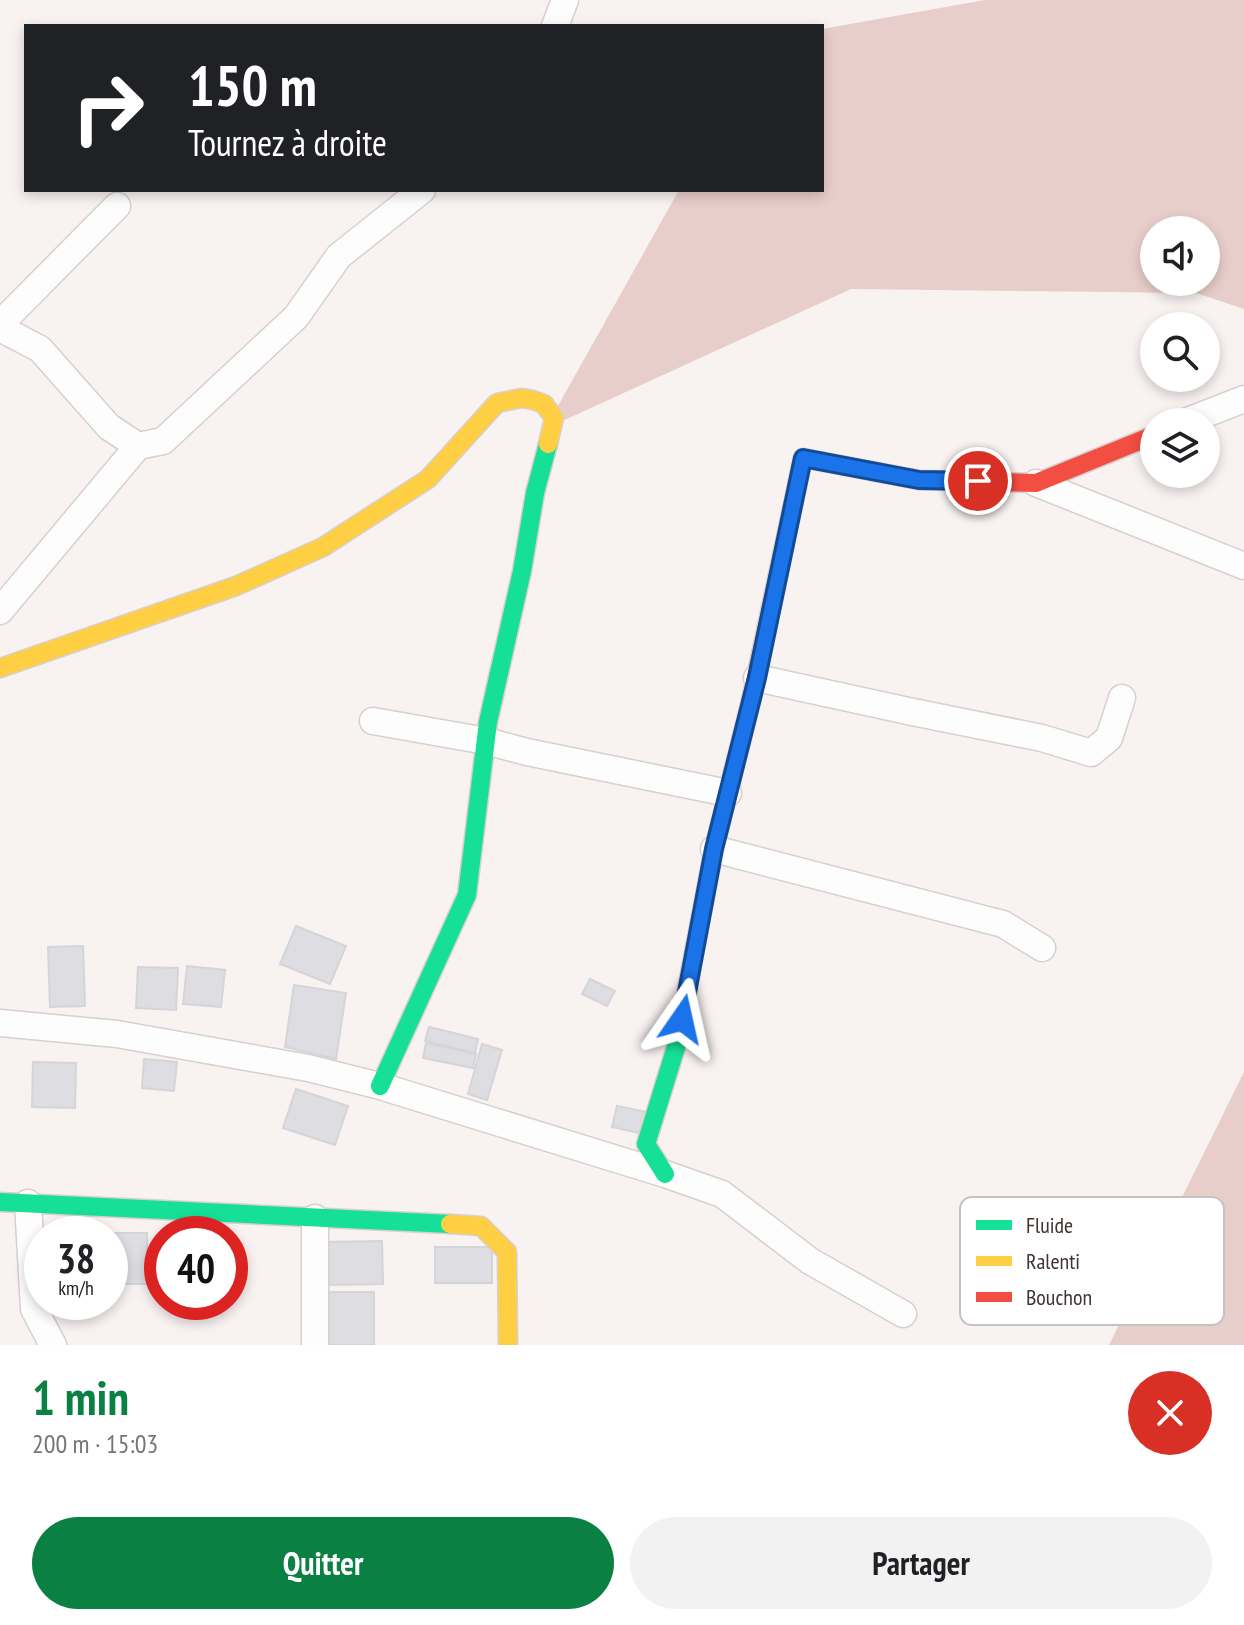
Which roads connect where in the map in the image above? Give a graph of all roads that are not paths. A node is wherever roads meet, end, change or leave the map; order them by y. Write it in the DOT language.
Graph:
graph roads {
  1 [pos="565,0"];
  2 [pos="556,24"];
  3 [pos="419,192"];
  4 [pos="117,206"];
  5 [pos="0,326"];
  6 [pos="1244,399"];
  7 [pos="1220,408"];
  8 [pos="1140,441"];
  9 [pos="138,446"];
  10 [pos="1036,483"];
  11 [pos="1244,566"];
  12 [pos="0,611"];
  13 [pos="0,668"];
  14 [pos="757,678"];
  15 [pos="1122,698"];
  16 [pos="373,721"];
  17 [pos="486,741"];
  18 [pos="728,793"];
  19 [pos="714,849"];
  20 [pos="1042,948"];
  21 [pos="0,1023"];
  22 [pos="380,1086"];
  23 [pos="665,1174"];
  24 [pos="0,1202"];
  25 [pos="28,1203"];
  26 [pos="315,1218"];
  27 [pos="903,1314"];
  28 [pos="53,1345"];
  29 [pos="315,1345"];
  30 [pos="508,1345"];
  1 -- 2 [label="street"];
  3 -- 9 [label="street"];
  4 -- 5 [label="street"];
  5 -- 9 [label="street"];
  6 -- 7 [label="street"];
  8 -- 10 [label="street"];
  9 -- 12 [label="street"];
  10 -- 11 [label="street"];
  10 -- 14 [label="street"];
  13 -- 17 [label="street"];
  14 -- 15 [label="street"];
  14 -- 18 [label="street"];
  16 -- 17 [label="street"];
  17 -- 18 [label="street"];
  17 -- 22 [label="street"];
  18 -- 19 [label="street"];
  19 -- 20 [label="street"];
  19 -- 23 [label="street"];
  21 -- 22 [label="street"];
  22 -- 23 [label="street"];
  23 -- 27 [label="street"];
  24 -- 25 [label="street"];
  25 -- 26 [label="street"];
  25 -- 28 [label="street"];
  26 -- 29 [label="street"];
  26 -- 30 [label="street"];
}
